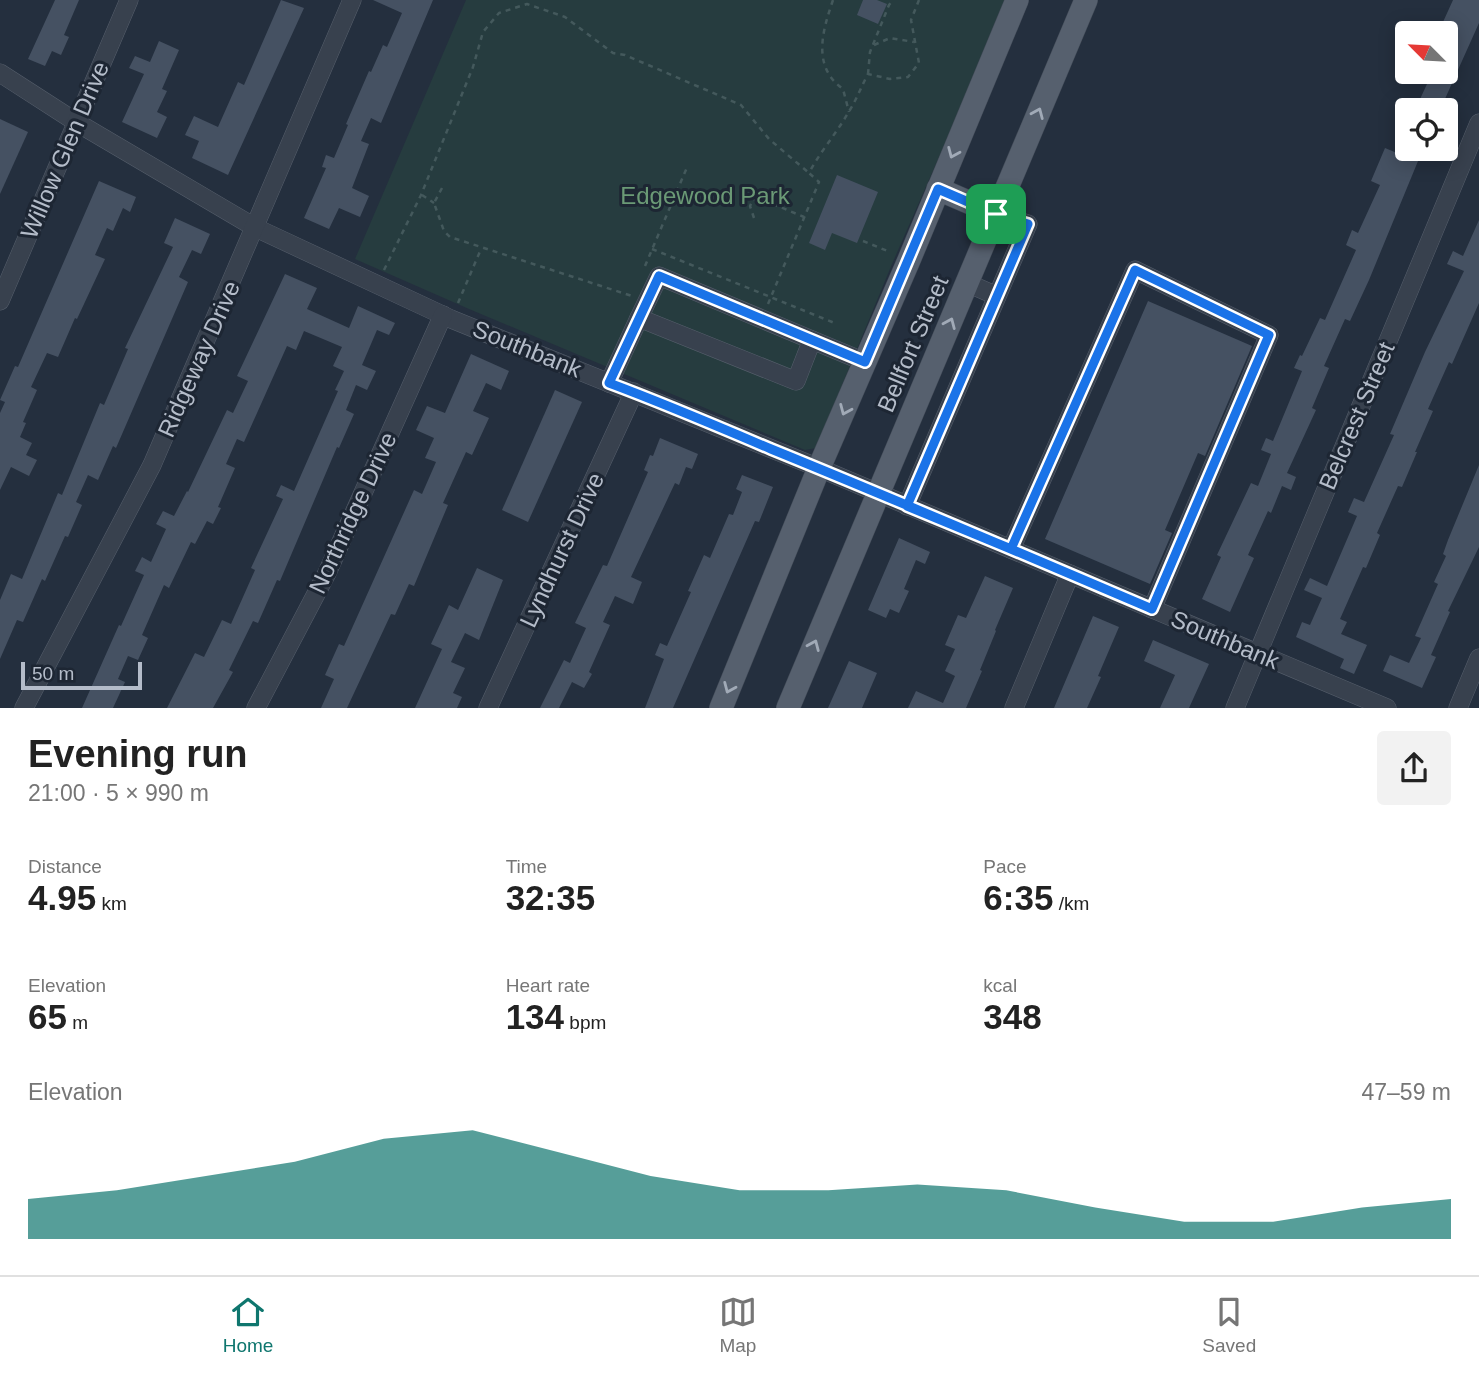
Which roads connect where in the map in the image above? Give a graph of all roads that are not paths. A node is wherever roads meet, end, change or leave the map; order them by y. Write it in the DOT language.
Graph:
graph roads {
  1 [pos="129,0"];
  2 [pos="352,0"];
  3 [pos="1017,0"];
  4 [pos="1086,0"];
  5 [pos="0,74"];
  6 [pos="76,122"];
  7 [pos="1479,123"];
  8 [pos="938,189"];
  9 [pos="996,214"];
  10 [pos="256,228"];
  11 [pos="967,283"];
  12 [pos="997,296"];
  13 [pos="0,301"];
  14 [pos="447,317"];
  15 [pos="639,318"];
  16 [pos="812,340"];
  17 [pos="938,353"];
  18 [pos="865,362"];
  19 [pos="968,365"];
  20 [pos="609,383"];
  21 [pos="634,392"];
  22 [pos="911,416"];
  23 [pos="940,429"];
  24 [pos="819,468"];
  25 [pos="878,494"];
  26 [pos="907,506"];
  27 [pos="1011,549"];
  28 [pos="1070,574"];
  29 [pos="1152,609"];
  30 [pos="1258,653"];
  31 [pos="1479,658"];
  32 [pos="24,708"];
  33 [pos="256,708"];
  34 [pos="488,708"];
  35 [pos="721,708"];
  36 [pos="788,708"];
  37 [pos="1014,708"];
  38 [pos="1235,708"];
  39 [pos="1387,708"];
  40 [pos="1458,708"];
  1 -- 6 [label="street, Willow Glen Drive"];
  2 -- 10 [label="street, Ridgeway Drive"];
  3 -- 8 [label="main road, Bellfort Street, one-way"];
  9 -- 4 [label="main road, Bellfort Street, one-way"];
  5 -- 6 [label="street, Southbank"];
  6 -- 10 [label="street, Southbank"];
  6 -- 13 [label="street, Willow Glen Drive"];
  7 -- 30 [label="street, Belcrest Street"];
  8 -- 9 [label="main road"];
  8 -- 18 [label="main road, Bellfort Street"];
  9 -- 11 [label="main road, Bellfort Street"];
  9 -- 12 [label="street"];
  10 -- 14 [label="street, Southbank"];
  10 -- 32 [label="street, Ridgeway Drive"];
  11 -- 12 [label="street"];
  17 -- 11 [label="main road, Bellfort Street, one-way"];
  12 -- 19 [label="street"];
  14 -- 20 [label="street, Southbank"];
  14 -- 33 [label="street, Northridge Drive"];
  15 -- 16 [label="street"];
  15 -- 16 [label="street"];
  15 -- 20 [label="street"];
  16 -- 18 [label="street"];
  17 -- 19 [label="street"];
  17 -- 22 [label="main road, Bellfort Street"];
  18 -- 24 [label="main road, Bellfort Street, one-way"];
  19 -- 23 [label="street"];
  20 -- 21 [label="street, Southbank"];
  21 -- 24 [label="street, Southbank"];
  21 -- 34 [label="street, Lyndhurst Drive"];
  22 -- 23 [label="street"];
  22 -- 25 [label="main road, Bellfort Street"];
  23 -- 26 [label="street"];
  24 -- 25 [label="street, Southbank"];
  24 -- 35 [label="main road, Bellfort Street, one-way"];
  25 -- 26 [label="street, Southbank"];
  36 -- 25 [label="main road, Bellfort Street, one-way"];
  26 -- 27 [label="street, Southbank"];
  27 -- 28 [label="street, Southbank"];
  27 -- 29 [label="street"];
  28 -- 29 [label="street, Southbank"];
  28 -- 37 [label="street"];
  29 -- 30 [label="street, Southbank"];
  30 -- 38 [label="street, Belcrest Street"];
  30 -- 39 [label="street, Southbank"];
  31 -- 40 [label="street"];
}
